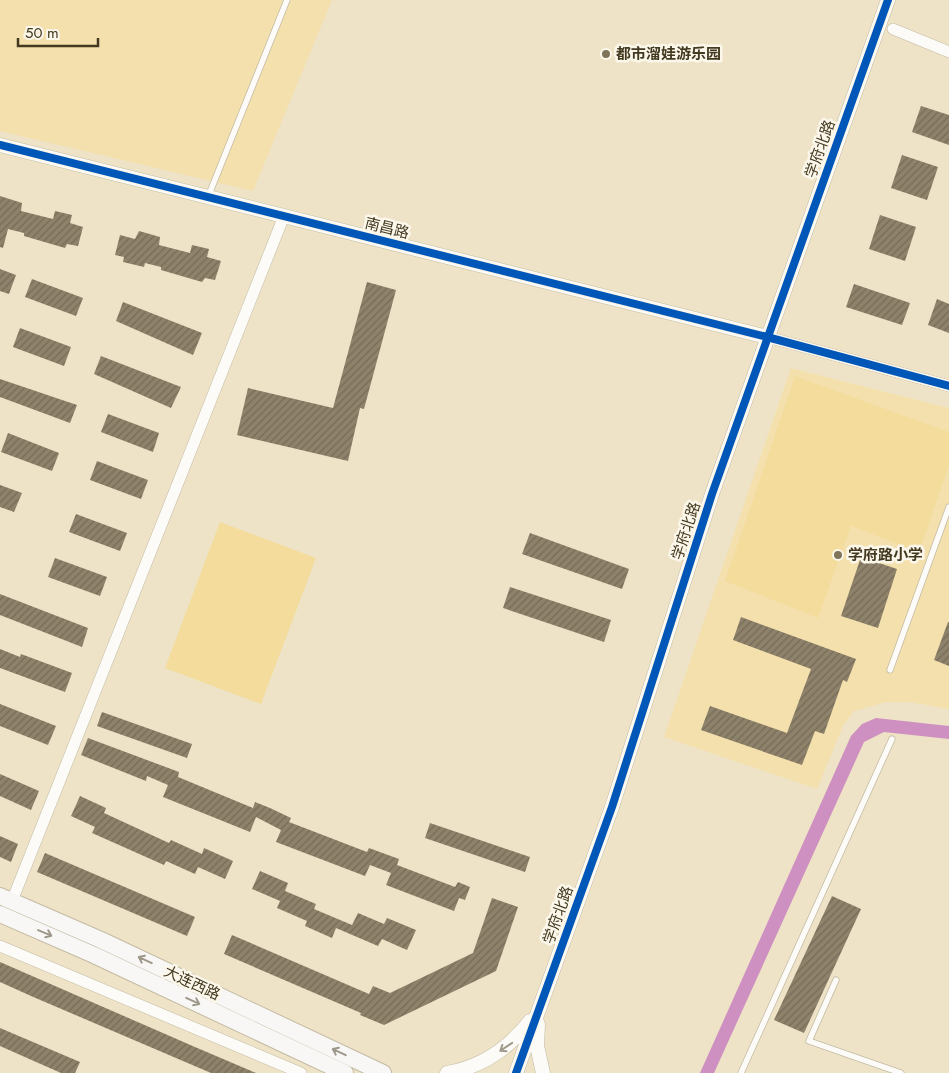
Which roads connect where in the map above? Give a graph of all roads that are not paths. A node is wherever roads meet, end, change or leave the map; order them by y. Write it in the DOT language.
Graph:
graph roads {
  1 [pos="287,0"];
  2 [pos="888,0"];
  3 [pos="893,29"];
  4 [pos="949,52"];
  5 [pos="0,145"];
  6 [pos="208,197"];
  7 [pos="284,216"];
  8 [pos="767,337"];
  9 [pos="949,386"];
  10 [pos="949,507"];
  11 [pos="890,670"];
  12 [pos="892,739"];
  13 [pos="6,899"];
  14 [pos="0,914"];
  15 [pos="0,946"];
  16 [pos="836,980"];
  17 [pos="538,1010"];
  18 [pos="377,1070"];
  19 [pos="301,1073"];
  20 [pos="345,1073"];
  21 [pos="391,1073"];
  22 [pos="447,1073"];
  23 [pos="516,1073"];
  24 [pos="543,1073"];
  25 [pos="741,1073"];
  26 [pos="901,1073"];
  1 -- 6 [label="lane"];
  2 -- 8 [label="street, 学府北路"];
  3 -- 4 [label="street"];
  5 -- 6 [label="street, 南昌路"];
  6 -- 7 [label="street, 南昌路"];
  7 -- 8 [label="street, 南昌路"];
  7 -- 13 [label="street"];
  8 -- 9 [label="street"];
  8 -- 17 [label="street, 学府北路"];
  10 -- 11 [label="lane"];
  12 -- 25 [label="lane"];
  18 -- 13 [label="main road, 大连西路, one-way"];
  14 -- 20 [label="main road, 大连西路, one-way"];
  15 -- 19 [label="street"];
  16 -- 26 [label="lane"];
  17 -- 22 [label="street, one-way"];
  17 -- 23 [label="street, 学府北路"];
  17 -- 24 [label="street"];
  18 -- 21 [label="street"];
}
